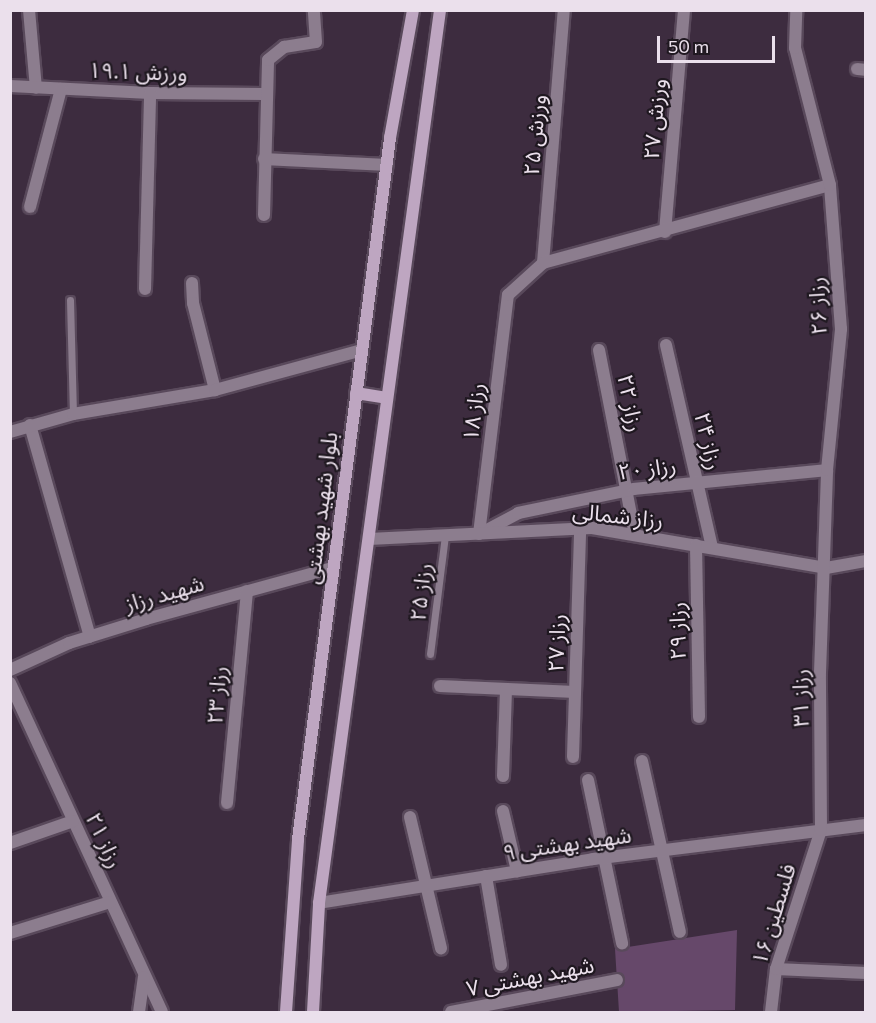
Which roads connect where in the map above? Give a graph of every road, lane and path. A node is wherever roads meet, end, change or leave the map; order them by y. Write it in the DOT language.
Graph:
graph roads {
  1 [pos="29,10"];
  2 [pos="314,10"];
  3 [pos="413,10"];
  4 [pos="440,10"];
  5 [pos="564,10"];
  6 [pos="684,10"];
  7 [pos="796,10"];
  8 [pos="10,86"];
  9 [pos="36,88"];
  10 [pos="61,89"];
  11 [pos="150,93"];
  12 [pos="264,94"];
  13 [pos="264,159"];
  14 [pos="387,165"];
  15 [pos="830,185"];
  16 [pos="30,207"];
  17 [pos="264,215"];
  18 [pos="665,232"];
  19 [pos="543,263"];
  20 [pos="192,283"];
  21 [pos="145,289"];
  22 [pos="70,300"];
  23 [pos="666,345"];
  24 [pos="362,350"];
  25 [pos="599,350"];
  26 [pos="215,390"];
  27 [pos="356,393"];
  28 [pos="387,398"];
  29 [pos="73,414"];
  30 [pos="30,424"];
  31 [pos="10,432"];
  32 [pos="827,470"];
  33 [pos="697,483"];
  34 [pos="626,491"];
  35 [pos="580,529"];
  36 [pos="479,534"];
  37 [pos="445,535"];
  38 [pos="635,535"];
  39 [pos="369,539"];
  40 [pos="696,545"];
  41 [pos="712,547"];
  42 [pos="866,561"];
  43 [pos="333,568"];
  44 [pos="826,568"];
  45 [pos="247,591"];
  46 [pos="90,637"];
  47 [pos="430,654"];
  48 [pos="10,670"];
  49 [pos="10,683"];
  50 [pos="440,686"];
  51 [pos="506,689"];
  52 [pos="575,692"];
  53 [pos="699,717"];
  54 [pos="573,757"];
  55 [pos="642,762"];
  56 [pos="503,776"];
  57 [pos="588,780"];
  58 [pos="227,803"];
  59 [pos="503,812"];
  60 [pos="410,817"];
  61 [pos="73,821"];
  62 [pos="866,825"];
  63 [pos="821,830"];
  64 [pos="10,843"];
  65 [pos="662,850"];
  66 [pos="605,858"];
  67 [pos="517,871"];
  68 [pos="486,876"];
  69 [pos="426,886"];
  70 [pos="110,902"];
  71 [pos="319,903"];
  72 [pos="680,932"];
  73 [pos="10,933"];
  74 [pos="622,943"];
  75 [pos="441,948"];
  76 [pos="501,965"];
  77 [pos="776,969"];
  78 [pos="866,974"];
  79 [pos="144,977"];
  80 [pos="617,980"];
  81 [pos="139,1012"];
  82 [pos="162,1012"];
  83 [pos="286,1012"];
  84 [pos="313,1012"];
  85 [pos="451,1012"];
  86 [pos="771,1012"];
  1 -- 9 [label="street"];
  2 -- 12 [label="street"];
  3 -- 14 [label="main road, بلوار شهید بهشتی"];
  4 -- 28 [label="main road"];
  5 -- 19 [label="street, ورزش ۲۵"];
  6 -- 18 [label="street, ورزش ۲۷"];
  7 -- 15 [label="street, رزاز ۲۶"];
  8 -- 9 [label="street, ورزش ۱۹.۱"];
  9 -- 10 [label="street, ورزش ۱۹.۱"];
  10 -- 11 [label="street, ورزش ۱۹.۱"];
  10 -- 16 [label="street"];
  11 -- 12 [label="street, ورزش ۱۹.۱"];
  11 -- 21 [label="street"];
  12 -- 13 [label="street"];
  13 -- 14 [label="street"];
  13 -- 17 [label="street"];
  14 -- 24 [label="main road, بلوار شهید بهشتی"];
  15 -- 18 [label="street"];
  15 -- 32 [label="street, رزاز ۲۶"];
  18 -- 19 [label="street"];
  19 -- 36 [label="street, رزاز ۱۸"];
  20 -- 26 [label="street"];
  22 -- 29 [label="lane"];
  23 -- 33 [label="street, رزاز ۲۴"];
  24 -- 26 [label="street"];
  24 -- 27 [label="main road, بلوار شهید بهشتی"];
  25 -- 34 [label="street, رزاز ۲۲"];
  26 -- 29 [label="street"];
  27 -- 28 [label="main road"];
  27 -- 43 [label="main road, بلوار شهید بهشتی"];
  28 -- 39 [label="main road"];
  29 -- 30 [label="street"];
  30 -- 31 [label="street"];
  30 -- 46 [label="street"];
  32 -- 33 [label="street, رزاز ۲۰"];
  32 -- 44 [label="street, رزاز ۲۶"];
  33 -- 34 [label="street, رزاز ۲۰"];
  33 -- 41 [label="street, رزاز ۲۴"];
  34 -- 36 [label="street, رزاز ۲۰"];
  34 -- 38 [label="street, رزاز ۲۲"];
  35 -- 36 [label="street, رزاز شمالی"];
  35 -- 38 [label="street, رزاز شمالی"];
  35 -- 52 [label="street, رزاز ۲۷"];
  36 -- 37 [label="street, رزاز شمالی"];
  37 -- 39 [label="street, رزاز شمالی"];
  37 -- 47 [label="lane, رزاز ۲۵"];
  38 -- 40 [label="street, رزاز شمالی"];
  39 -- 71 [label="main road"];
  40 -- 41 [label="street, رزاز شمالی"];
  40 -- 53 [label="street, رزاز ۲۹"];
  41 -- 44 [label="street, رزاز شمالی"];
  42 -- 44 [label="street"];
  43 -- 45 [label="street, شهید رزاز"];
  43 -- 83 [label="main road, بلوار شهید بهشتی"];
  44 -- 63 [label="street, رزاز ۳۱"];
  45 -- 46 [label="street, شهید رزاز"];
  45 -- 58 [label="street, رزاز ۲۳"];
  46 -- 48 [label="street, شهید رزاز"];
  49 -- 61 [label="street, رزاز ۲۱"];
  50 -- 51 [label="street"];
  51 -- 52 [label="street"];
  51 -- 56 [label="street"];
  52 -- 54 [label="street, رزاز ۲۷"];
  55 -- 65 [label="street"];
  57 -- 66 [label="street"];
  59 -- 67 [label="street"];
  60 -- 69 [label="street"];
  61 -- 64 [label="street"];
  61 -- 70 [label="street, رزاز ۲۱"];
  62 -- 63 [label="street, شهید بهشتی ۹"];
  63 -- 65 [label="street, شهید بهشتی ۹"];
  63 -- 77 [label="street, فلسطین ۱۶"];
  65 -- 66 [label="street, شهید بهشتی ۹"];
  65 -- 72 [label="street"];
  66 -- 67 [label="street, شهید بهشتی ۹"];
  66 -- 74 [label="street"];
  67 -- 68 [label="street, شهید بهشتی ۹"];
  68 -- 69 [label="street, شهید بهشتی ۹"];
  68 -- 76 [label="street"];
  69 -- 71 [label="street, شهید بهشتی ۹"];
  69 -- 75 [label="street"];
  70 -- 73 [label="street"];
  70 -- 79 [label="street, رزاز ۲۱"];
  71 -- 84 [label="main road"];
  77 -- 78 [label="street"];
  77 -- 86 [label="street, فلسطین ۱۶"];
  79 -- 81 [label="street"];
  79 -- 82 [label="street, رزاز ۲۱"];
  80 -- 85 [label="street, شهید بهشتی ۷"];
}
